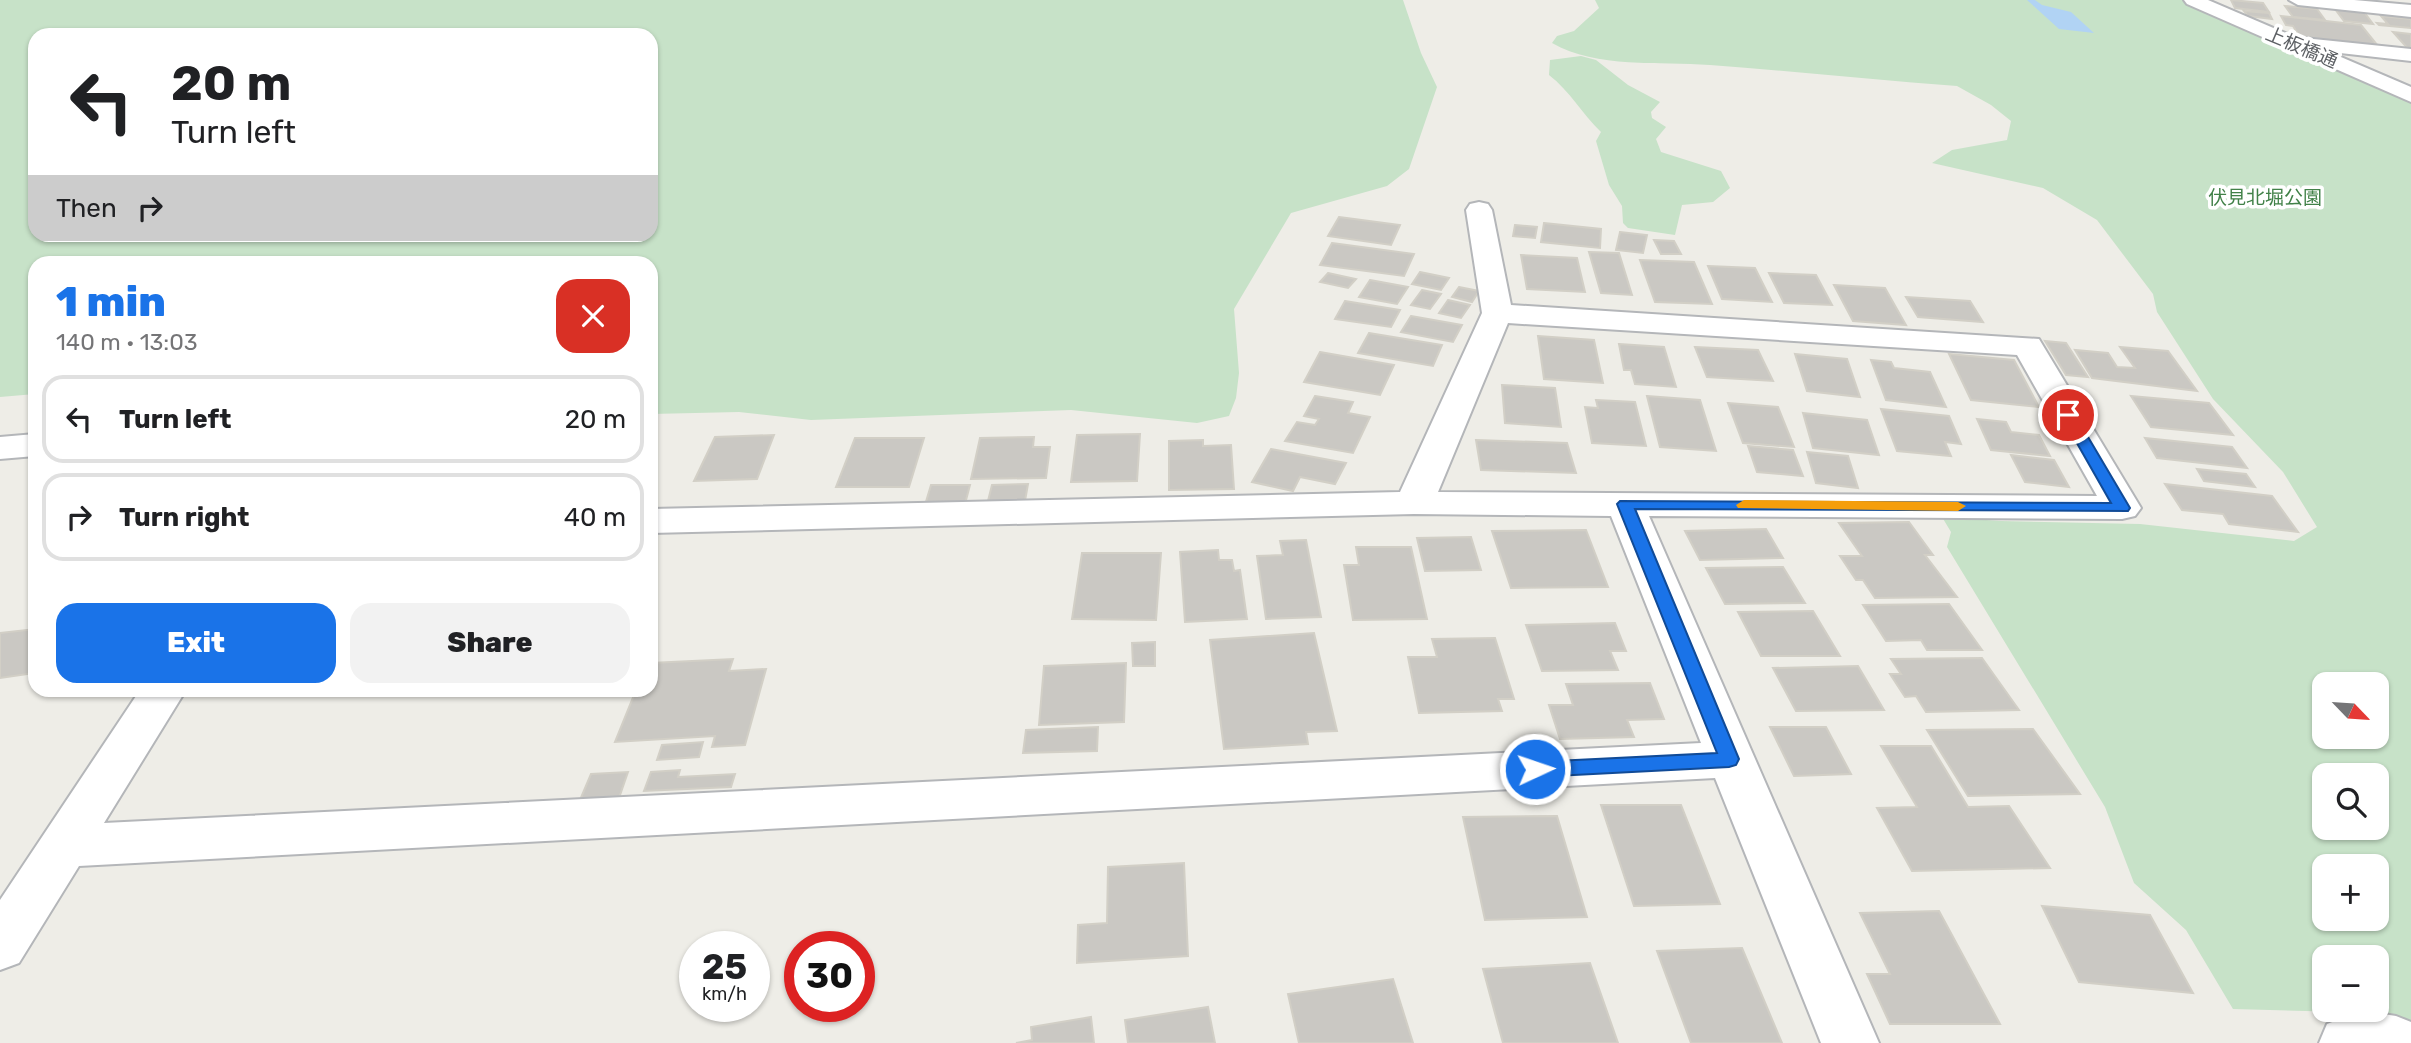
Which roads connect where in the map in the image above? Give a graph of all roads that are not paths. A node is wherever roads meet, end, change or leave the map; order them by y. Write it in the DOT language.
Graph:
graph roads {
  1 [pos="2193,0"];
  2 [pos="2298,0"];
  3 [pos="2365,3"];
  4 [pos="2411,11"];
  5 [pos="2294,43"];
  6 [pos="2411,55"];
  7 [pos="2411,94"];
  8 [pos="1479,210"];
  9 [pos="1497,313"];
  10 [pos="28,446"];
  11 [pos="0,448"];
  12 [pos="1414,503"];
  13 [pos="1625,504"];
  14 [pos="658,521"];
  15 [pos="159,697"];
  16 [pos="1729,759"];
  17 [pos="64,846"];
  18 [pos="0,946"];
  19 [pos="1850,1043"];
  20 [pos="2348,1043"];
  21 [pos="2396,1043"];
  1 -- 5 [label="street, 上板橋通"];
  2 -- 3 [label="street"];
  3 -- 4 [label="street"];
  5 -- 6 [label="street"];
  5 -- 7 [label="street, 上板橋通"];
  8 -- 9 [label="street"];
  9 -- 12 [label="street"];
  9 -- 13 [label="street"];
  10 -- 11 [label="street"];
  12 -- 13 [label="street"];
  12 -- 14 [label="street"];
  13 -- 16 [label="street"];
  15 -- 17 [label="street"];
  16 -- 17 [label="street"];
  16 -- 19 [label="street"];
  17 -- 18 [label="street"];
  20 -- 21 [label="street"];
}
